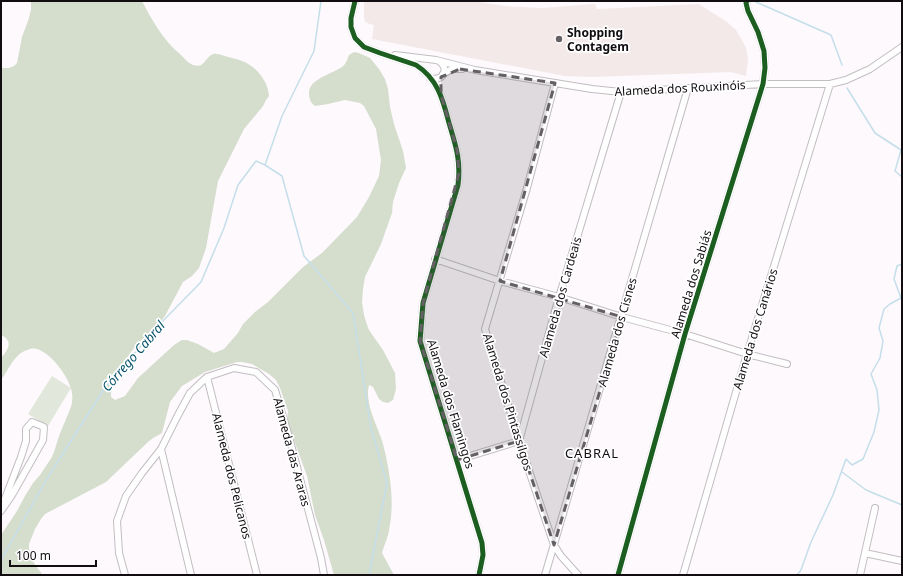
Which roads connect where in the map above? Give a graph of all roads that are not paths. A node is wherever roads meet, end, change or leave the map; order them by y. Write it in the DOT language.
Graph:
graph roads {
  1 [pos="747,1"];
  2 [pos="354,2"];
  3 [pos="902,47"];
  4 [pos="380,53"];
  5 [pos="436,61"];
  6 [pos="475,70"];
  7 [pos="429,76"];
  8 [pos="442,76"];
  9 [pos="555,83"];
  10 [pos="763,84"];
  11 [pos="830,84"];
  12 [pos="688,88"];
  13 [pos="621,92"];
  14 [pos="441,95"];
  15 [pos="435,259"];
  16 [pos="500,281"];
  17 [pos="559,297"];
  18 [pos="622,317"];
  19 [pos="685,334"];
  20 [pos="747,354"];
  21 [pos="787,364"];
  22 [pos="207,377"];
  23 [pos="519,441"];
  24 [pos="161,449"];
  25 [pos="458,460"];
  26 [pos="875,508"];
  27 [pos="1,510"];
  28 [pos="554,545"];
  29 [pos="865,553"];
  30 [pos="902,561"];
  31 [pos="125,575"];
  32 [pos="191,575"];
  33 [pos="257,575"];
  34 [pos="324,575"];
  35 [pos="479,575"];
  36 [pos="545,575"];
  37 [pos="578,575"];
  38 [pos="618,575"];
  39 [pos="683,575"];
  40 [pos="860,575"];
  1 -- 10 [label="street, Alameda dos Sabiás"];
  2 -- 4 [label="street, Alameda dos Rouxinóis"];
  3 -- 11 [label="street, Alameda dos Rouxinóis"];
  4 -- 5 [label="street, Alameda dos Rouxinóis"];
  4 -- 7 [label="street, Alameda dos Rouxinóis"];
  5 -- 6 [label="street, Alameda dos Rouxinóis"];
  5 -- 7 [label="street"];
  5 -- 8 [label="street"];
  6 -- 8 [label="street, Alameda dos Rouxinóis"];
  6 -- 9 [label="street, Alameda dos Rouxinóis"];
  7 -- 8 [label="street"];
  7 -- 14 [label="street, Alameda dos Flamingos"];
  8 -- 14 [label="street, Alameda dos Flamingos"];
  9 -- 13 [label="street, Alameda dos Rouxinóis"];
  9 -- 16 [label="street, Alameda dos Pintassilgos"];
  10 -- 11 [label="street, Alameda dos Rouxinóis"];
  10 -- 12 [label="street, Alameda dos Rouxinóis"];
  10 -- 19 [label="street, Alameda dos Sabiás"];
  11 -- 20 [label="street, Alameda dos Canários"];
  12 -- 13 [label="street, Alameda dos Rouxinóis"];
  12 -- 18 [label="street, Alameda dos Cisnes"];
  13 -- 17 [label="street, Alameda dos Cardeais"];
  14 -- 15 [label="street, Alameda dos Flamingos"];
  15 -- 16 [label="street"];
  15 -- 25 [label="street, Alameda dos Flamingos"];
  16 -- 17 [label="street"];
  16 -- 23 [label="street, Alameda dos Pintassilgos"];
  17 -- 18 [label="street"];
  17 -- 23 [label="street, Alameda dos Cardeais"];
  18 -- 19 [label="street"];
  18 -- 28 [label="street, Alameda dos Cisnes"];
  19 -- 20 [label="street"];
  19 -- 38 [label="street, Alameda dos Sabiás"];
  20 -- 21 [label="street"];
  20 -- 39 [label="street, Alameda dos Canários"];
  22 -- 24 [label="street, Alameda das Araras"];
  22 -- 33 [label="street, Alameda dos Pelicanos"];
  22 -- 34 [label="street, Alameda das Araras"];
  23 -- 25 [label="street"];
  23 -- 28 [label="street, Alameda dos Pintassilgos"];
  24 -- 31 [label="street, Alameda das Araras"];
  24 -- 32 [label="street"];
  25 -- 35 [label="street, Alameda dos Flamingos"];
  26 -- 29 [label="street"];
  27 -- 27 [label="street"];
  28 -- 36 [label="street, Alameda dos Cisnes"];
  28 -- 37 [label="street, Alameda dos Pintassilgos"];
  29 -- 30 [label="street"];
  29 -- 40 [label="street"];
}
